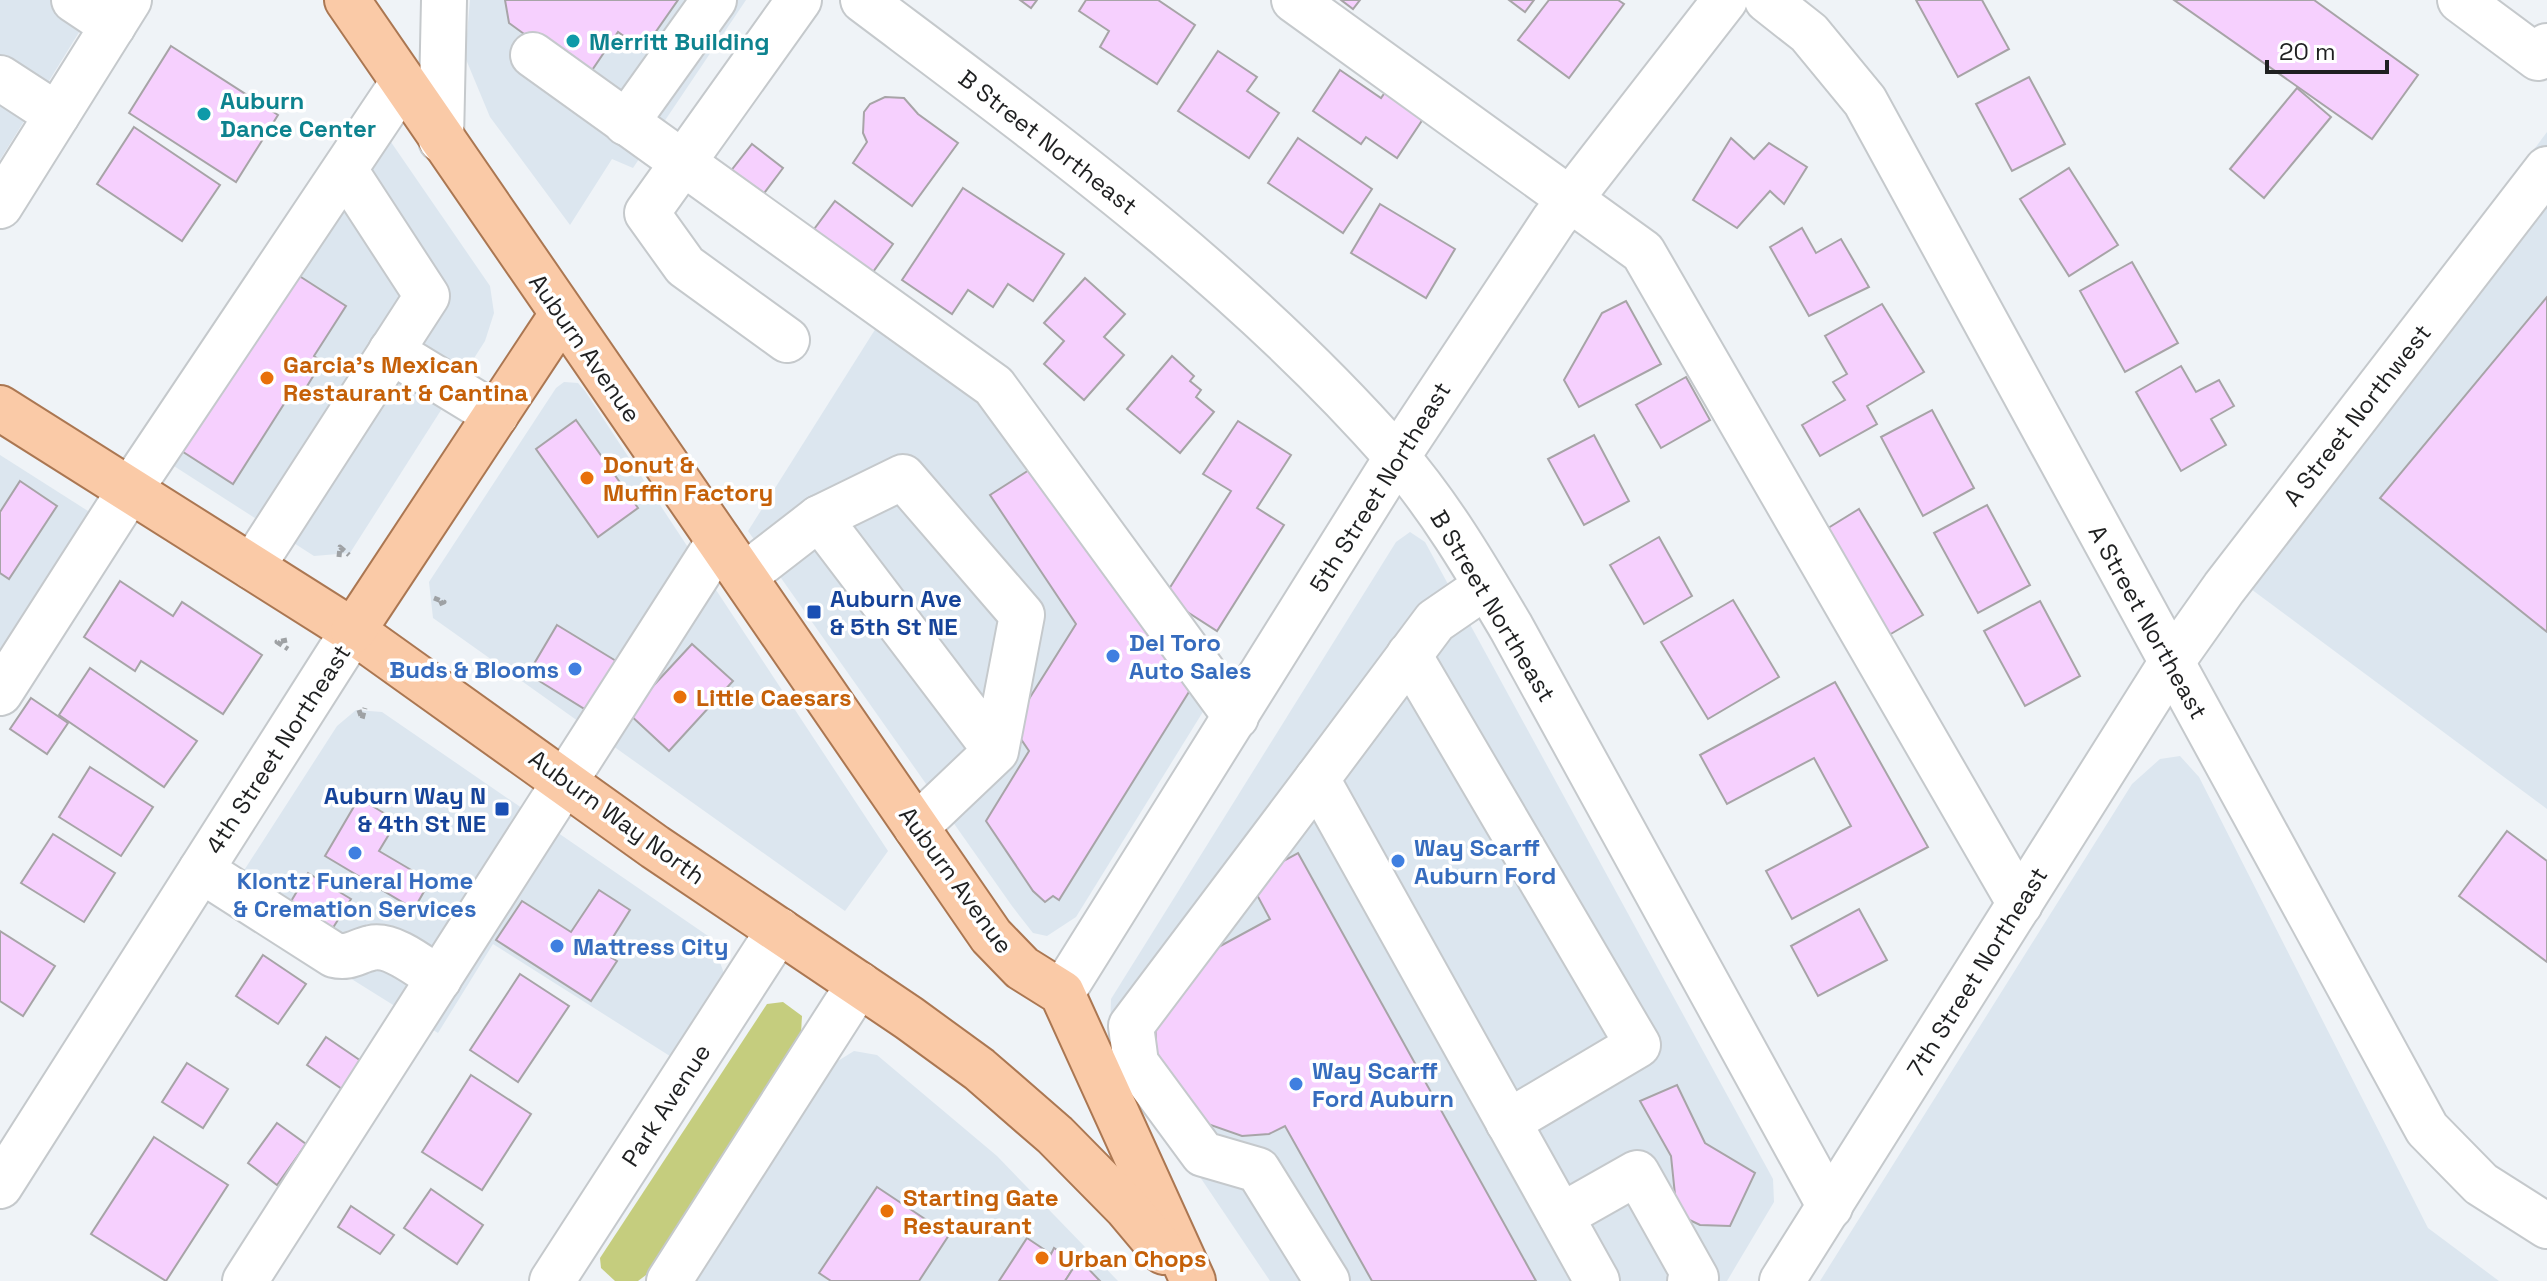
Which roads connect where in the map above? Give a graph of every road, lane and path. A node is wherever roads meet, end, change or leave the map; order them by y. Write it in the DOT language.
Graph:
graph roads {
  1 [pos="74,0"];
  2 [pos="444,0"];
  3 [pos="714,0"];
  4 [pos="799,0"];
  5 [pos="863,0"];
  6 [pos="1294,0"];
  7 [pos="1725,0"];
  8 [pos="1767,0"];
  9 [pos="2460,0"];
  10 [pos="349,1"];
  11 [pos="121,13"];
  12 [pos="2543,52"];
  13 [pos="533,55"];
  14 [pos="0,78"];
  15 [pos="403,82"];
  16 [pos="57,115"];
  17 [pos="626,123"];
  18 [pos="441,140"];
  19 [pos="682,163"];
  20 [pos="2547,169"];
  21 [pos="345,170"];
  22 [pos="1570,199"];
  23 [pos="0,206"];
  24 [pos="561,316"];
  25 [pos="787,340"];
  26 [pos="391,351"];
  27 [pos="0,408"];
  28 [pos="496,415"];
  29 [pos="1397,457"];
  30 [pos="130,490"];
  31 [pos="819,518"];
  32 [pos="719,541"];
  33 [pos="349,555"];
  34 [pos="339,557"];
  35 [pos="252,567"];
  36 [pos="744,576"];
  37 [pos="1486,586"];
  38 [pos="434,598"];
  39 [pos="437,605"];
  40 [pos="353,631"];
  41 [pos="288,640"];
  42 [pos="288,649"];
  43 [pos="1409,655"];
  44 [pos="2171,663"];
  45 [pos="0,693"];
  46 [pos="1236,717"];
  47 [pos="996,751"];
  48 [pos="1317,779"];
  49 [pos="567,781"];
  50 [pos="916,827"];
  51 [pos="201,870"];
  52 [pos="2020,904"];
  53 [pos="779,930"];
  54 [pos="439,979"];
  55 [pos="859,984"];
  56 [pos="1062,993"];
  57 [pos="1508,1122"];
  58 [pos="0,1186"];
  59 [pos="1830,1207"];
  60 [pos="1561,1216"];
  61 [pos="2547,1226"];
  62 [pos="566,1276"];
  63 [pos="245,1281"];
  64 [pos="669,1281"];
  65 [pos="1191,1281"];
  66 [pos="1327,1281"];
  67 [pos="1597,1281"];
  68 [pos="1690,1281"];
  69 [pos="1782,1281"];
  1 -- 11 [label="street"];
  2 -- 18 [label="street"];
  3 -- 17 [label="street"];
  4 -- 19 [label="street"];
  5 -- 29 [label="street, B Street Northeast"];
  6 -- 22 [label="street"];
  7 -- 22 [label="street, 5th Street Northeast"];
  8 -- 44 [label="street, A Street Northeast"];
  9 -- 12 [label="street"];
  10 -- 15 [label="main road, Auburn Avenue"];
  11 -- 16 [label="street"];
  13 -- 17 [label="street"];
  14 -- 16 [label="street"];
  15 -- 18 [label="main road, Auburn Avenue"];
  15 -- 21 [label="street"];
  16 -- 23 [label="street"];
  17 -- 19 [label="street"];
  18 -- 24 [label="main road, Auburn Avenue"];
  19 -- 25 [label="street"];
  19 -- 46 [label="street"];
  20 -- 44 [label="street, A Street Northwest"];
  21 -- 26 [label="street"];
  21 -- 30 [label="street"];
  22 -- 29 [label="street, 5th Street Northeast"];
  22 -- 52 [label="street"];
  24 -- 28 [label="main road, 4th Street Northeast"];
  24 -- 32 [label="main road, Auburn Avenue"];
  26 -- 28 [label="street"];
  26 -- 35 [label="street"];
  27 -- 30 [label="main road, Auburn Way North"];
  28 -- 40 [label="main road, 4th Street Northeast"];
  29 -- 37 [label="street, B Street Northeast"];
  29 -- 46 [label="street, 5th Street Northeast"];
  30 -- 35 [label="main road, Auburn Way North"];
  30 -- 45 [label="street"];
  31 -- 36 [label="street"];
  31 -- 47 [label="street"];
  31 -- 47 [label="street"];
  32 -- 36 [label="main road, Auburn Avenue"];
  32 -- 49 [label="street"];
  33 -- 34 [label="path"];
  35 -- 40 [label="main road, Auburn Way North"];
  36 -- 50 [label="main road, Auburn Avenue"];
  37 -- 43 [label="street"];
  37 -- 59 [label="street, B Street Northeast"];
  38 -- 39 [label="path"];
  40 -- 49 [label="main road, Auburn Way North"];
  40 -- 51 [label="street, 4th Street Northeast"];
  41 -- 42 [label="path"];
  43 -- 48 [label="street"];
  43 -- 57 [label="street"];
  44 -- 52 [label="street, 7th Street Northeast"];
  44 -- 61 [label="street, A Street Northeast"];
  46 -- 56 [label="street, 5th Street Northeast"];
  47 -- 50 [label="street"];
  48 -- 57 [label="street"];
  48 -- 66 [label="street"];
  49 -- 53 [label="main road, Auburn Way North"];
  49 -- 54 [label="street"];
  50 -- 56 [label="main road, Auburn Avenue"];
  51 -- 54 [label="street"];
  51 -- 58 [label="street, 4th Street Northeast"];
  52 -- 59 [label="street, 7th Street Northeast"];
  53 -- 55 [label="main road, Auburn Way North"];
  53 -- 62 [label="street, Park Avenue"];
  54 -- 63 [label="street"];
  55 -- 64 [label="street"];
  55 -- 65 [label="main road, Auburn Way North"];
  56 -- 65 [label="main road"];
  57 -- 60 [label="street"];
  59 -- 69 [label="street, 7th Street Northeast"];
  60 -- 67 [label="street"];
  60 -- 68 [label="street"];
}
